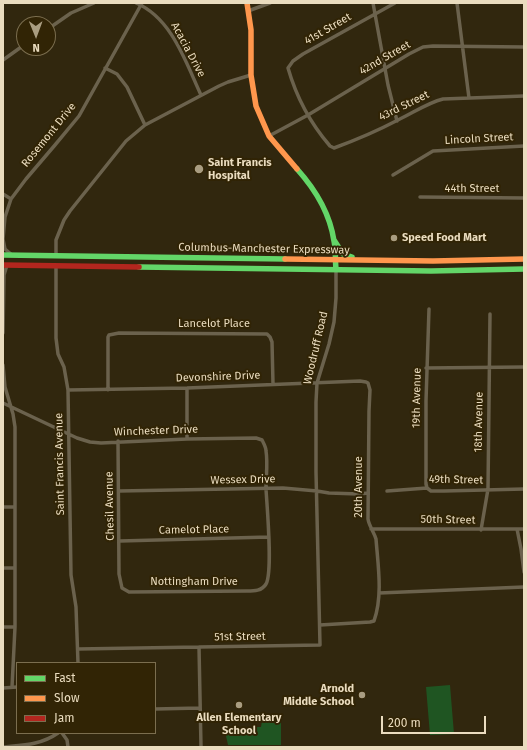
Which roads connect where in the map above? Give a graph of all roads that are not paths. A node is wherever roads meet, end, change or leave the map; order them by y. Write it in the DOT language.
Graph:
graph roads {
  1 [pos="92,3"];
  2 [pos="136,3"];
  3 [pos="247,3"];
  4 [pos="270,3"];
  5 [pos="373,3"];
  6 [pos="395,3"];
  7 [pos="457,3"];
  8 [pos="141,4"];
  9 [pos="248,11"];
  10 [pos="374,13"];
  11 [pos="56,23"];
  12 [pos="462,46"];
  13 [pos="524,46"];
  14 [pos="16,51"];
  15 [pos="3,60"];
  16 [pos="106,68"];
  17 [pos="385,69"];
  18 [pos="251,75"];
  19 [pos="201,95"];
  20 [pos="524,96"];
  21 [pos="469,98"];
  22 [pos="308,115"];
  23 [pos="398,120"];
  24 [pos="145,125"];
  25 [pos="269,136"];
  26 [pos="524,146"];
  27 [pos="393,175"];
  28 [pos="3,194"];
  29 [pos="420,197"];
  30 [pos="524,198"];
  31 [pos="11,199"];
  32 [pos="3,239"];
  33 [pos="334,240"];
  34 [pos="3,255"];
  35 [pos="13,255"];
  36 [pos="56,256"];
  37 [pos="229,258"];
  38 [pos="524,259"];
  39 [pos="335,260"];
  40 [pos="368,260"];
  41 [pos="5,265"];
  42 [pos="56,266"];
  43 [pos="194,267"];
  44 [pos="336,269"];
  45 [pos="524,269"];
  46 [pos="3,274"];
  47 [pos="429,309"];
  48 [pos="3,313"];
  49 [pos="490,314"];
  50 [pos="3,333"];
  51 [pos="3,365"];
  52 [pos="524,367"];
  53 [pos="426,368"];
  54 [pos="489,368"];
  55 [pos="317,383"];
  56 [pos="368,383"];
  57 [pos="273,384"];
  58 [pos="187,388"];
  59 [pos="68,390"];
  60 [pos="108,390"];
  61 [pos="3,403"];
  62 [pos="11,407"];
  63 [pos="69,433"];
  64 [pos="187,439"];
  65 [pos="118,441"];
  66 [pos="266,488"];
  67 [pos="427,488"];
  68 [pos="524,489"];
  69 [pos="488,490"];
  70 [pos="119,491"];
  71 [pos="317,491"];
  72 [pos="387,491"];
  73 [pos="368,493"];
  74 [pos="3,507"];
  75 [pos="15,507"];
  76 [pos="371,529"];
  77 [pos="524,529"];
  78 [pos="481,530"];
  79 [pos="517,530"];
  80 [pos="269,537"];
  81 [pos="120,541"];
  82 [pos="3,568"];
  83 [pos="15,568"];
  84 [pos="119,571"];
  85 [pos="524,572"];
  86 [pos="524,587"];
  87 [pos="379,593"];
  88 [pos="320,625"];
  89 [pos="3,627"];
  90 [pos="15,627"];
  91 [pos="199,647"];
  92 [pos="78,650"];
  93 [pos="78,662"];
  94 [pos="12,686"];
  95 [pos="16,686"];
  96 [pos="3,688"];
  97 [pos="200,708"];
  98 [pos="156,709"];
  99 [pos="56,734"];
  100 [pos="63,734"];
  101 [pos="3,747"];
  102 [pos="68,747"];
  103 [pos="201,747"];
  1 -- 11 [label="street"];
  2 -- 8 [label="street, Acacia Drive"];
  3 -- 9 [label="main road, Woodruff Road"];
  4 -- 9 [label="street"];
  5 -- 10 [label="street"];
  6 -- 10 [label="street, 41st Street"];
  7 -- 12 [label="street"];
  8 -- 16 [label="street, Rosemont Drive"];
  8 -- 19 [label="street, Acacia Drive"];
  9 -- 18 [label="main road, Woodruff Road"];
  10 -- 17 [label="street"];
  10 -- 22 [label="street, 41st Street"];
  12 -- 13 [label="street, 42nd Street"];
  12 -- 17 [label="street, 42nd Street"];
  12 -- 21 [label="street"];
  14 -- 15 [label="street"];
  16 -- 24 [label="street"];
  16 -- 31 [label="street, Rosemont Drive"];
  17 -- 22 [label="street, 42nd Street"];
  17 -- 23 [label="street"];
  18 -- 19 [label="street"];
  18 -- 25 [label="main road, Woodruff Road"];
  19 -- 24 [label="street"];
  20 -- 21 [label="street, 43rd Street"];
  21 -- 23 [label="street, 43rd Street"];
  22 -- 23 [label="street, 43rd Street"];
  22 -- 25 [label="street, 42nd Street"];
  24 -- 36 [label="street"];
  25 -- 33 [label="main road, Woodruff Road"];
  26 -- 27 [label="street, Lincoln Street"];
  28 -- 31 [label="street"];
  29 -- 30 [label="street, 44th Street"];
  31 -- 32 [label="street, Rosemont Drive"];
  32 -- 35 [label="street, Rosemont Drive"];
  33 -- 39 [label="main road, Woodruff Road"];
  33 -- 40 [label="main road"];
  34 -- 35 [label="main road, Columbus-Manchester Expressway"];
  35 -- 36 [label="main road, Columbus-Manchester Expressway"];
  36 -- 37 [label="main road, Columbus-Manchester Expressway"];
  37 -- 39 [label="main road, Columbus-Manchester Expressway"];
  37 -- 43 [label="main road"];
  38 -- 40 [label="main road, Columbus-Manchester Expressway"];
  39 -- 40 [label="main road, Columbus-Manchester Expressway"];
  39 -- 44 [label="main road, Woodruff Road"];
  41 -- 42 [label="main road, Columbus-Manchester Expressway"];
  41 -- 46 [label="street"];
  42 -- 43 [label="main road, Columbus-Manchester Expressway"];
  42 -- 59 [label="street, Saint Francis Avenue"];
  43 -- 44 [label="main road, Columbus-Manchester Expressway"];
  44 -- 45 [label="main road, Columbus-Manchester Expressway"];
  44 -- 55 [label="street, Woodruff Road"];
  46 -- 48 [label="street"];
  47 -- 53 [label="street, 19th Avenue"];
  48 -- 50 [label="street"];
  49 -- 54 [label="street, 18th Avenue"];
  51 -- 62 [label="street"];
  52 -- 54 [label="street"];
  53 -- 54 [label="street"];
  53 -- 67 [label="street, 19th Avenue"];
  54 -- 69 [label="street, 18th Avenue"];
  55 -- 56 [label="street, Devonshire Drive"];
  55 -- 57 [label="street, Devonshire Drive"];
  55 -- 71 [label="street, Woodruff Road"];
  56 -- 73 [label="street, 20th Avenue"];
  57 -- 58 [label="street, Devonshire Drive"];
  57 -- 60 [label="street, Lancelot Place"];
  58 -- 60 [label="street, Devonshire Drive"];
  58 -- 64 [label="street"];
  59 -- 60 [label="street, Devonshire Drive"];
  59 -- 63 [label="street, Saint Francis Avenue"];
  61 -- 62 [label="street, Winchester Drive"];
  62 -- 63 [label="street, Winchester Drive"];
  62 -- 75 [label="street"];
  63 -- 65 [label="street, Winchester Drive"];
  63 -- 92 [label="street, Saint Francis Avenue"];
  64 -- 65 [label="street, Winchester Drive"];
  64 -- 66 [label="street, Winchester Drive"];
  65 -- 70 [label="street, Chesil Avenue"];
  66 -- 70 [label="street, Wessex Drive"];
  66 -- 71 [label="street, Wessex Drive"];
  66 -- 80 [label="street"];
  67 -- 69 [label="street, 49th Street"];
  67 -- 72 [label="street, 49th Street"];
  68 -- 69 [label="street, 49th Street"];
  69 -- 78 [label="street, 18th Avenue"];
  70 -- 81 [label="street, Chesil Avenue"];
  71 -- 73 [label="street, Wessex Drive"];
  71 -- 88 [label="street, Woodruff Road"];
  73 -- 76 [label="street, 20th Avenue"];
  74 -- 75 [label="street"];
  75 -- 83 [label="street"];
  76 -- 78 [label="street, 50th Street"];
  76 -- 87 [label="street, 20th Avenue"];
  77 -- 79 [label="street, 50th Street"];
  78 -- 79 [label="street, 50th Street"];
  79 -- 85 [label="street"];
  80 -- 81 [label="street, Camelot Place"];
  80 -- 84 [label="street, Nottingham Drive"];
  81 -- 84 [label="street, Chesil Avenue"];
  82 -- 83 [label="street"];
  83 -- 90 [label="street"];
  86 -- 87 [label="street"];
  87 -- 88 [label="street, 20th Avenue"];
  88 -- 91 [label="street, 51st Street"];
  89 -- 90 [label="street"];
  90 -- 94 [label="street"];
  91 -- 92 [label="street, 51st Street"];
  91 -- 97 [label="street"];
  92 -- 93 [label="street, Saint Francis Avenue"];
  94 -- 95 [label="street"];
  94 -- 96 [label="street"];
  97 -- 98 [label="street"];
  97 -- 103 [label="street"];
  99 -- 101 [label="street"];
  100 -- 102 [label="street"];
}
